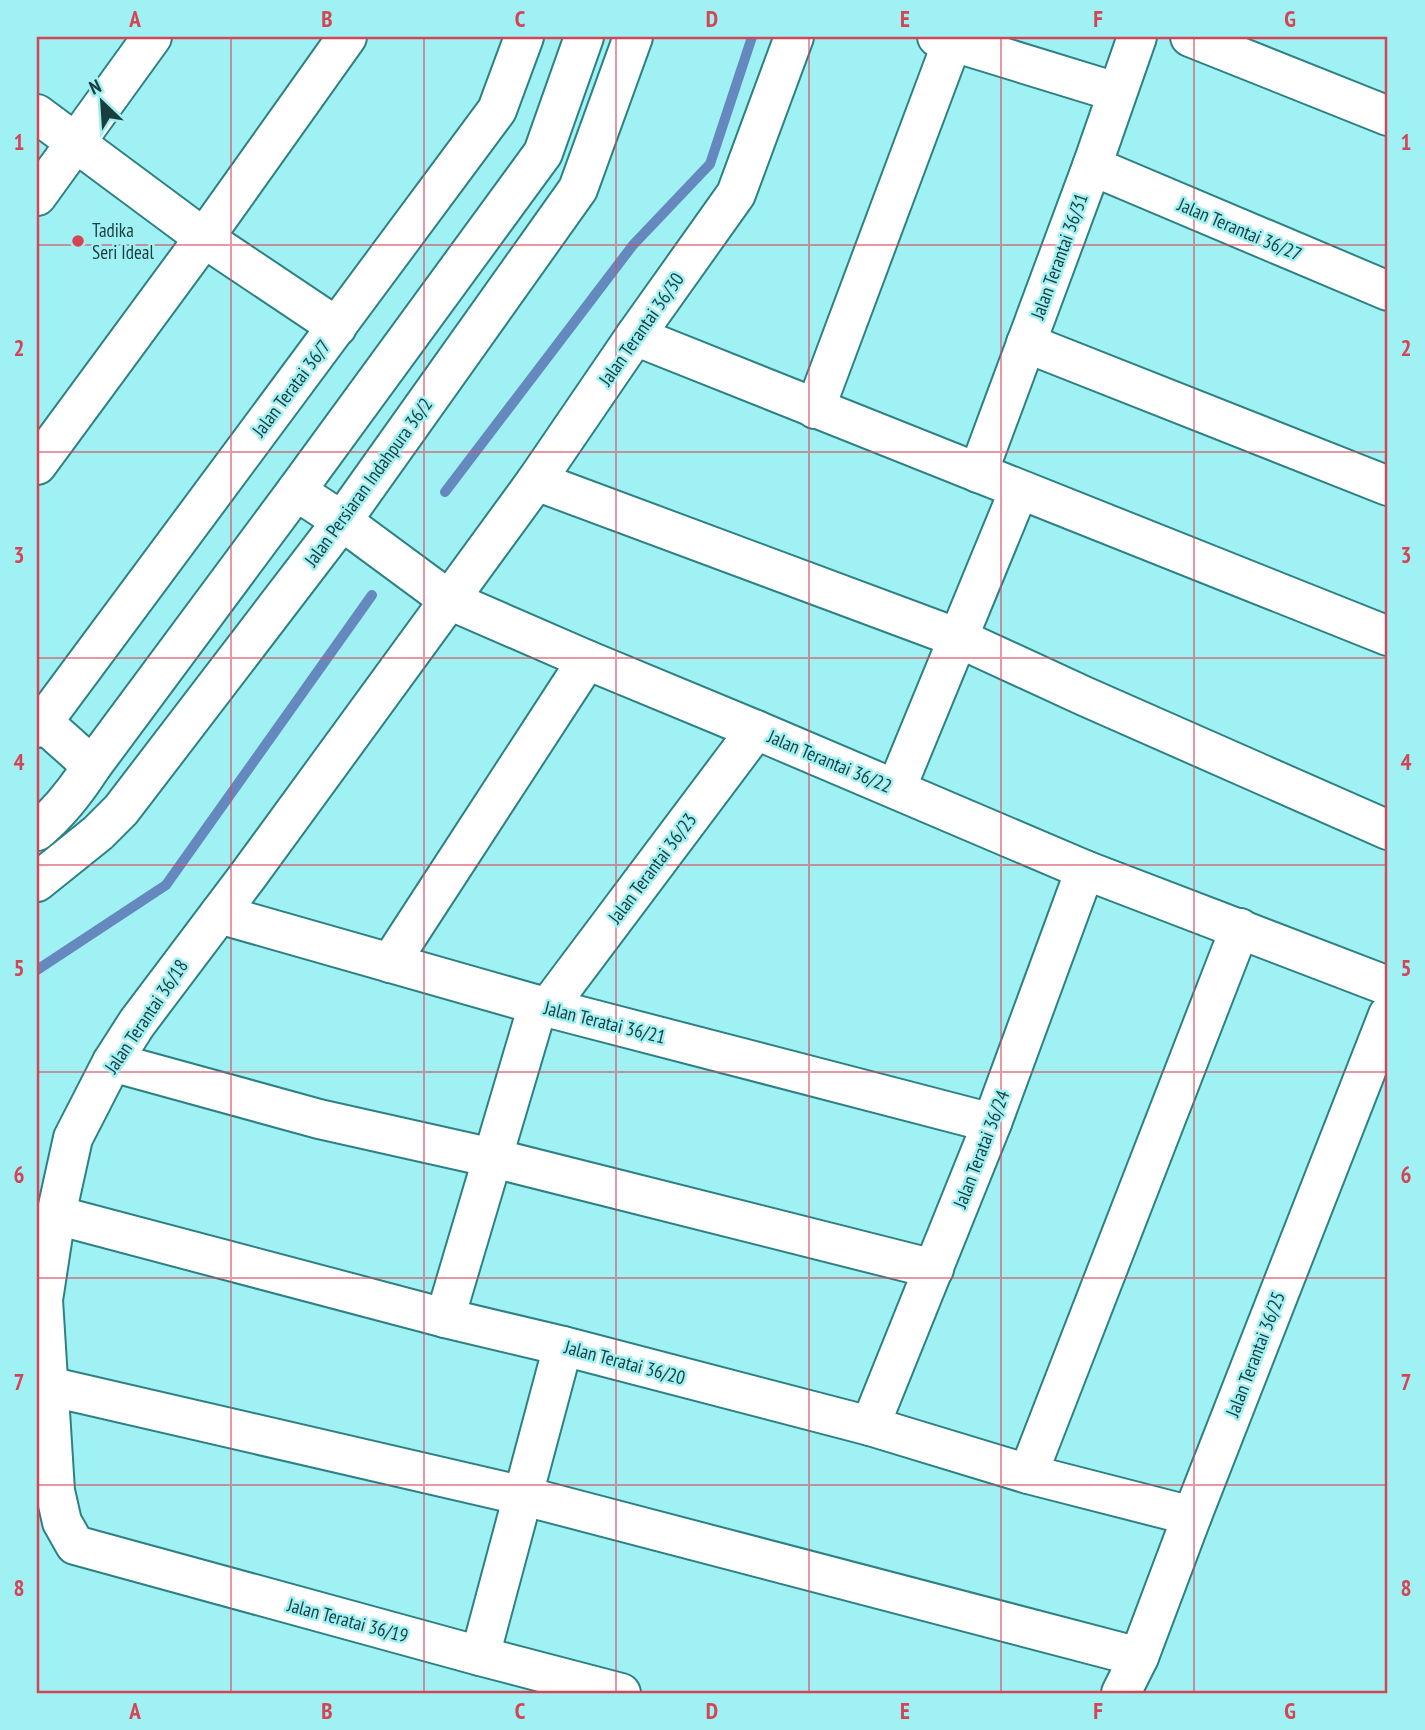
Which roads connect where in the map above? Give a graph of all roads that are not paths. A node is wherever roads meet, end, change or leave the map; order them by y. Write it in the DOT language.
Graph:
graph roads {
  1 [pos="152,37"];
  2 [pos="347,37"];
  3 [pos="524,37"];
  4 [pos="584,37"];
  5 [pos="634,37"];
  6 [pos="794,37"];
  7 [pos="1137,37"];
  8 [pos="1190,37"];
  9 [pos="948,38"];
  10 [pos="1116,92"];
  11 [pos="37,114"];
  12 [pos="1388,116"];
  13 [pos="76,142"];
  14 [pos="1092,166"];
  15 [pos="37,196"];
  16 [pos="204,238"];
  17 [pos="1388,291"];
  18 [pos="337,327"];
  19 [pos="635,336"];
  20 [pos="1026,343"];
  21 [pos="815,409"];
  22 [pos="37,465"];
  23 [pos="978,474"];
  24 [pos="536,481"];
  25 [pos="1388,486"];
  26 [pos="1019,490"];
  27 [pos="296,491"];
  28 [pos="342,521"];
  29 [pos="449,600"];
  30 [pos="1388,636"];
  31 [pos="958,638"];
  32 [pos="587,660"];
  33 [pos="39,722"];
  34 [pos="756,730"];
  35 [pos="92,766"];
  36 [pos="896,789"];
  37 [pos="1388,830"];
  38 [pos="37,831"];
  39 [pos="1085,870"];
  40 [pos="37,882"];
  41 [pos="219,914"];
  42 [pos="1240,928"];
  43 [pos="390,963"];
  44 [pos="1388,986"];
  45 [pos="543,1006"];
  46 [pos="1388,1015"];
  47 [pos="112,1062"];
  48 [pos="992,1123"];
  49 [pos="492,1158"];
  50 [pos="56,1215"];
  51 [pos="934,1269"];
  52 [pos="445,1318"];
  53 [pos="563,1346"];
  54 [pos="48,1387"];
  55 [pos="870,1426"];
  56 [pos="1028,1474"];
  57 [pos="524,1496"];
  58 [pos="1192,1516"];
  59 [pos="75,1545"];
  60 [pos="480,1656"];
  61 [pos="1139,1657"];
  62 [pos="621,1693"];
  63 [pos="1121,1693"];
  1 -- 13 [label="street"];
  2 -- 16 [label="street"];
  3 -- 18 [label="street, Jalan Teratai 36/7"];
  4 -- 27 [label="street"];
  5 -- 28 [label="street, Jalan Persiaran Indahpura 36/2"];
  6 -- 19 [label="street, Jalan Terantai 36/30"];
  7 -- 10 [label="street, Jalan Terantai 36/31"];
  8 -- 12 [label="street"];
  9 -- 10 [label="street"];
  9 -- 21 [label="street"];
  10 -- 14 [label="street, Jalan Terantai 36/31"];
  11 -- 13 [label="street"];
  13 -- 15 [label="street"];
  13 -- 16 [label="street"];
  14 -- 17 [label="street, Jalan Terantai 36/27"];
  14 -- 20 [label="street, Jalan Terantai 36/31"];
  16 -- 18 [label="street"];
  16 -- 22 [label="street"];
  18 -- 33 [label="street, Jalan Teratai 36/7"];
  19 -- 21 [label="street"];
  19 -- 24 [label="street, Jalan Terantai 36/30"];
  20 -- 23 [label="street, Jalan Terantai 36/31"];
  20 -- 25 [label="street"];
  21 -- 23 [label="street"];
  23 -- 26 [label="street"];
  24 -- 29 [label="street, Jalan Terantai 36/30"];
  24 -- 31 [label="street"];
  26 -- 30 [label="street"];
  26 -- 31 [label="street"];
  27 -- 28 [label="street, Jalan Terantai 36/22"];
  27 -- 35 [label="street"];
  28 -- 29 [label="street, Jalan Terantai 36/22"];
  28 -- 40 [label="street, Jalan Persiaran Indahpura 36/2"];
  29 -- 32 [label="street, Jalan Terantai 36/22"];
  29 -- 41 [label="street, Jalan Terantai 36/18"];
  31 -- 36 [label="street"];
  31 -- 37 [label="street"];
  32 -- 34 [label="street, Jalan Terantai 36/22"];
  32 -- 43 [label="street"];
  33 -- 35 [label="street"];
  34 -- 36 [label="street, Jalan Terantai 36/22"];
  34 -- 45 [label="street, Jalan Terantai 36/23"];
  35 -- 38 [label="street"];
  36 -- 39 [label="street, Jalan Terantai 36/22"];
  39 -- 42 [label="street, Jalan Terantai 36/22"];
  39 -- 48 [label="street, Jalan Teratai 36/24"];
  41 -- 43 [label="street, Jalan Teratai 36/21"];
  41 -- 47 [label="street, Jalan Terantai 36/18"];
  42 -- 44 [label="street, Jalan Terantai 36/22"];
  42 -- 56 [label="street"];
  43 -- 45 [label="street, Jalan Teratai 36/21"];
  45 -- 48 [label="street, Jalan Teratai 36/21"];
  45 -- 49 [label="street"];
  46 -- 58 [label="street, Jalan Terantai 36/25"];
  47 -- 49 [label="street"];
  47 -- 50 [label="street, Jalan Terantai 36/18"];
  48 -- 51 [label="street, Jalan Teratai 36/24"];
  49 -- 51 [label="street"];
  49 -- 52 [label="street"];
  50 -- 52 [label="street, Jalan Teratai 36/20"];
  50 -- 54 [label="street, Jalan Terantai 36/18"];
  51 -- 55 [label="street, Jalan Teratai 36/24"];
  52 -- 53 [label="street, Jalan Teratai 36/20"];
  53 -- 55 [label="street, Jalan Teratai 36/20"];
  53 -- 57 [label="street"];
  54 -- 57 [label="street"];
  54 -- 59 [label="street, Jalan Terantai 36/18"];
  55 -- 56 [label="street, Jalan Teratai 36/20"];
  56 -- 58 [label="street, Jalan Teratai 36/20"];
  57 -- 60 [label="street"];
  57 -- 61 [label="street"];
  58 -- 61 [label="street, Jalan Terantai 36/25"];
  59 -- 60 [label="street, Jalan Teratai 36/19"];
  60 -- 62 [label="street, Jalan Teratai 36/19"];
  61 -- 63 [label="street, Jalan Terantai 36/25"];
}
